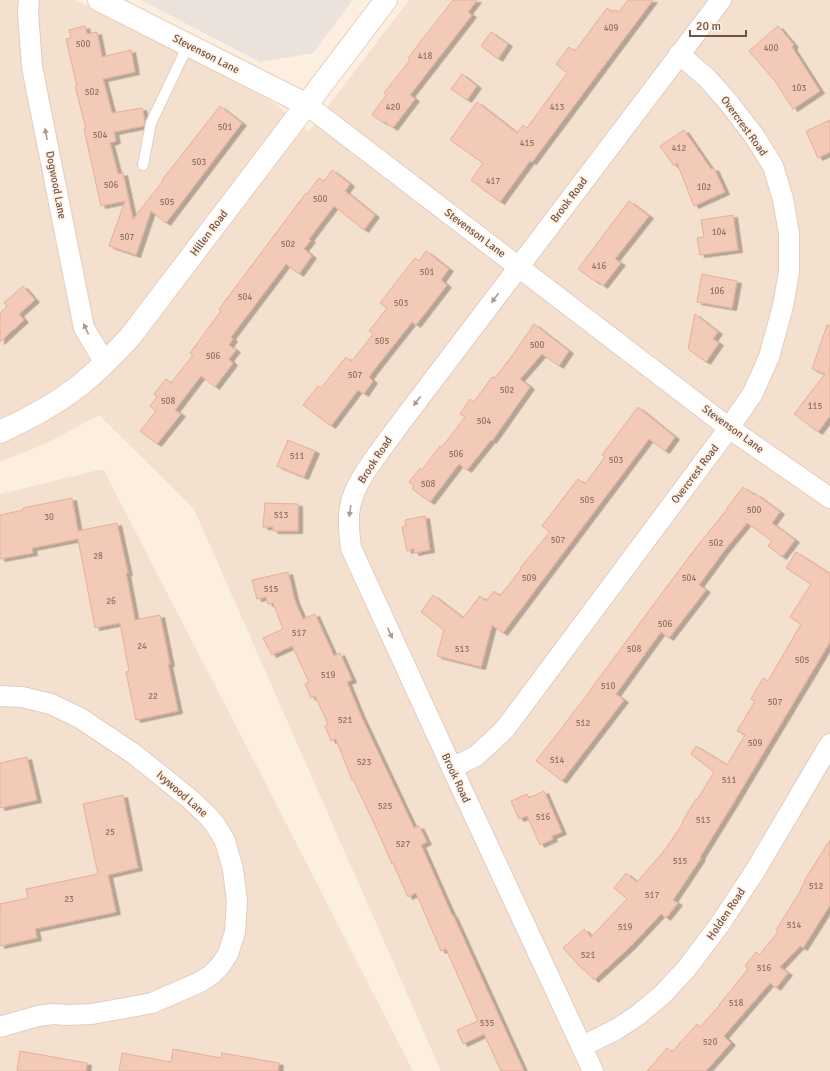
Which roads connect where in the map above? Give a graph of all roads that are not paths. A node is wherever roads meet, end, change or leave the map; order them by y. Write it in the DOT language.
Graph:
graph roads {
  1 [pos="30,0"];
  2 [pos="99,0"];
  3 [pos="386,0"];
  4 [pos="721,0"];
  5 [pos="188,45"];
  6 [pos="679,54"];
  7 [pos="307,105"];
  8 [pos="143,165"];
  9 [pos="519,267"];
  10 [pos="105,363"];
  11 [pos="729,428"];
  12 [pos="0,432"];
  13 [pos="830,498"];
  14 [pos="0,696"];
  15 [pos="830,744"];
  16 [pos="452,768"];
  17 [pos="0,1027"];
  18 [pos="583,1046"];
  19 [pos="594,1071"];
  10 -- 1 [label="street, Dogwood Lane, one-way"];
  2 -- 5 [label="street, Stevenson Lane"];
  3 -- 7 [label="street, Hillen Road"];
  4 -- 6 [label="street, Brook Road"];
  5 -- 7 [label="street, Stevenson Lane"];
  5 -- 8 [label="lane"];
  6 -- 9 [label="street, Brook Road"];
  6 -- 11 [label="street, Overcrest Road"];
  7 -- 9 [label="street, Stevenson Lane"];
  7 -- 10 [label="street, Hillen Road"];
  9 -- 11 [label="street, Stevenson Lane"];
  9 -- 16 [label="street, Brook Road, one-way"];
  10 -- 12 [label="street, Hillen Road"];
  11 -- 13 [label="street, Stevenson Lane"];
  11 -- 16 [label="street, Overcrest Road"];
  14 -- 17 [label="street, Ivywood Lane"];
  15 -- 18 [label="street, Holden Road"];
  16 -- 18 [label="street, Brook Road"];
  18 -- 19 [label="street, Brook Road"];
}
